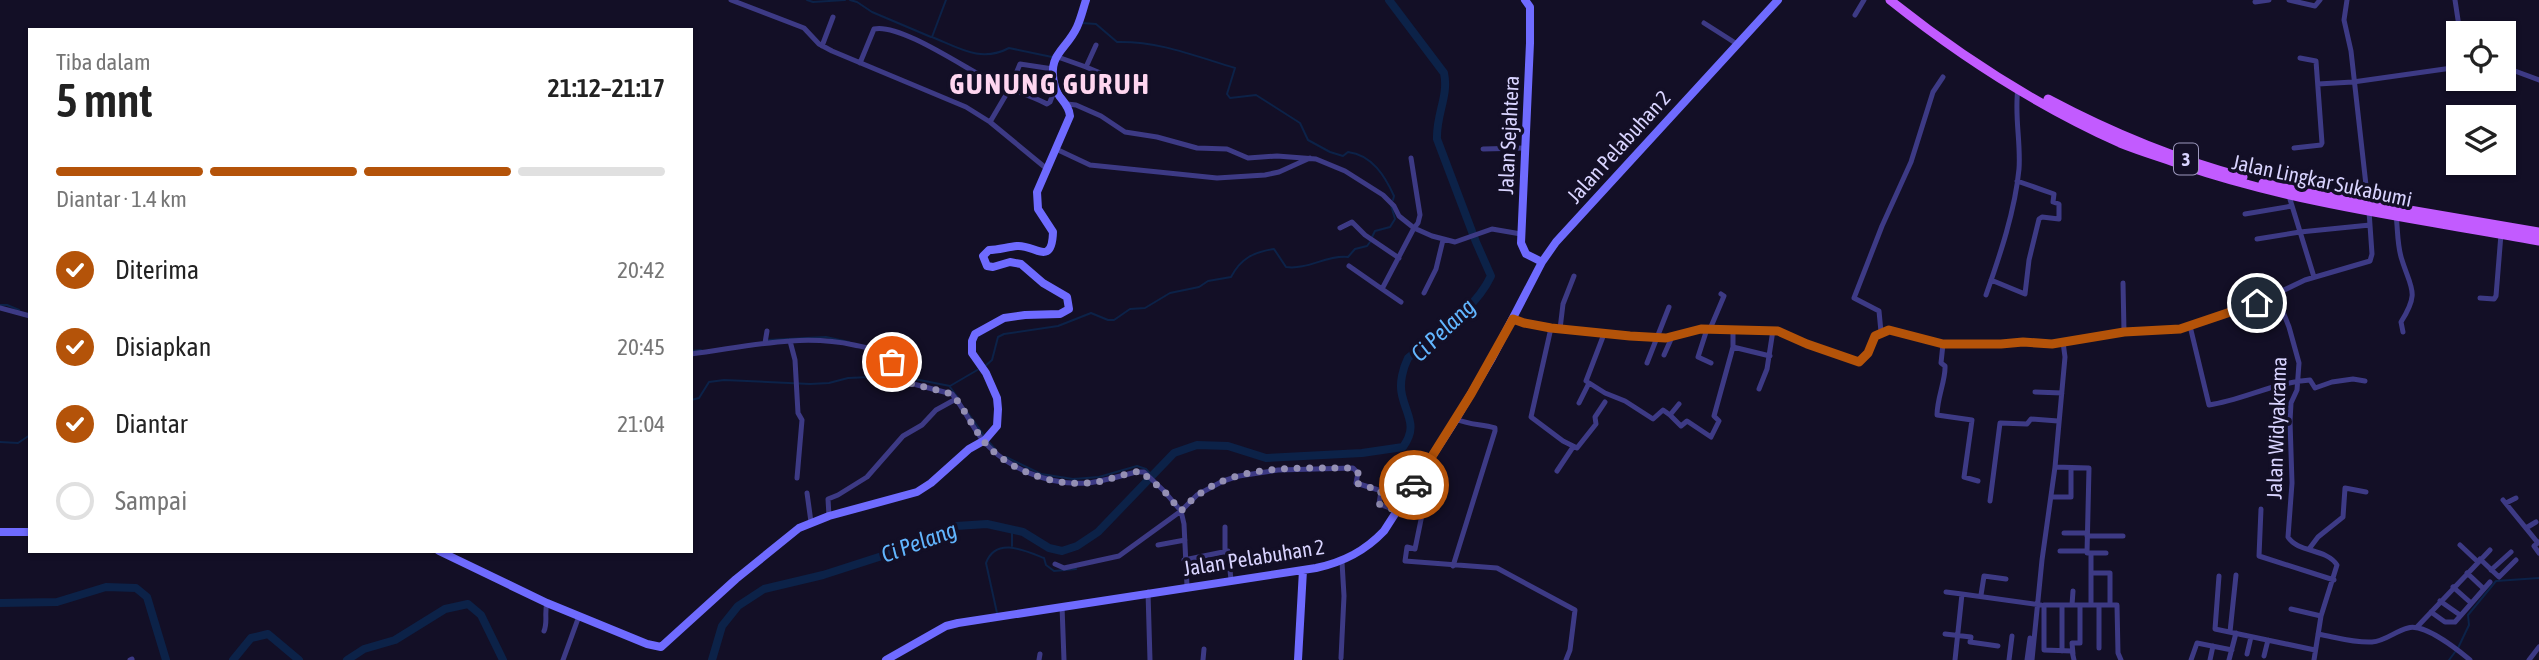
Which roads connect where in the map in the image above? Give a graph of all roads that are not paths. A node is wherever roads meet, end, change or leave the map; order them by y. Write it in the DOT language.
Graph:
graph roads {
  1 [pos="731,0"];
  2 [pos="1086,0"];
  3 [pos="1525,0"];
  4 [pos="1778,0"];
  5 [pos="1864,0"];
  6 [pos="1890,0"];
  7 [pos="1898,0"];
  8 [pos="2269,0"];
  9 [pos="2289,0"];
  10 [pos="2320,0"];
  11 [pos="2347,0"];
  12 [pos="2455,0"];
  13 [pos="2255,2"];
  14 [pos="1855,15"];
  15 [pos="833,17"];
  16 [pos="2458,21"];
  17 [pos="1704,23"];
  18 [pos="1737,44"];
  19 [pos="1096,45"];
  20 [pos="822,46"];
  21 [pos="1055,55"];
  22 [pos="2300,58"];
  23 [pos="1980,62"];
  24 [pos="860,63"];
  25 [pos="1086,67"];
  26 [pos="1054,69"];
  27 [pos="2446,69"];
  28 [pos="2516,71"];
  29 [pos="1943,77"];
  30 [pos="2539,79"];
  31 [pos="1137,82"];
  32 [pos="2353,82"];
  33 [pos="2318,84"];
  34 [pos="2016,85"];
  35 [pos="1010,88"];
  36 [pos="1055,88"];
  37 [pos="1067,104"];
  38 [pos="990,122"];
  39 [pos="1525,148"];
  40 [pos="2294,148"];
  41 [pos="1055,149"];
  42 [pos="1483,149"];
  43 [pos="1311,158"];
  44 [pos="1412,158"];
  45 [pos="1047,169"];
  46 [pos="2017,181"];
  47 [pos="2288,195"];
  48 [pos="2292,206"];
  49 [pos="2368,207"];
  50 [pos="2245,214"];
  51 [pos="2396,215"];
  52 [pos="2370,225"];
  53 [pos="1340,228"];
  54 [pos="1414,228"];
  55 [pos="2300,232"];
  56 [pos="2539,232"];
  57 [pos="1521,234"];
  58 [pos="2501,234"];
  59 [pos="2257,239"];
  60 [pos="1443,240"];
  61 [pos="2539,241"];
  62 [pos="1399,258"];
  63 [pos="1542,262"];
  64 [pos="1349,266"];
  65 [pos="1574,276"];
  66 [pos="2314,277"];
  67 [pos="1991,280"];
  68 [pos="2123,283"];
  69 [pos="1382,289"];
  70 [pos="1424,293"];
  71 [pos="1721,293"];
  72 [pos="2276,294"];
  73 [pos="1986,295"];
  74 [pos="2480,298"];
  75 [pos="1401,302"];
  76 [pos="1669,307"];
  77 [pos="0,309"];
  78 [pos="28,316"];
  79 [pos="1513,319"];
  80 [pos="2190,326"];
  81 [pos="1551,328"];
  82 [pos="1560,329"];
  83 [pos="1709,329"];
  84 [pos="1733,330"];
  85 [pos="1773,330"];
  86 [pos="767,331"];
  87 [pos="2403,331"];
  88 [pos="1881,332"];
  89 [pos="2124,332"];
  90 [pos="1604,334"];
  91 [pos="1657,337"];
  92 [pos="1672,337"];
  93 [pos="765,341"];
  94 [pos="790,341"];
  95 [pos="2063,342"];
  96 [pos="1943,344"];
  97 [pos="1734,348"];
  98 [pos="693,351"];
  99 [pos="1664,355"];
  100 [pos="1770,356"];
  101 [pos="1647,363"];
  102 [pos="1711,363"];
  103 [pos="2298,381"];
  104 [pos="2365,381"];
  105 [pos="1589,383"];
  106 [pos="1759,390"];
  107 [pos="2035,393"];
  108 [pos="2062,393"];
  109 [pos="956,398"];
  110 [pos="1605,402"];
  111 [pos="1579,403"];
  112 [pos="1679,404"];
  113 [pos="1670,415"];
  114 [pos="1456,419"];
  115 [pos="2058,421"];
  116 [pos="985,439"];
  117 [pos="1573,447"];
  118 [pos="2055,467"];
  119 [pos="2071,468"];
  120 [pos="1557,471"];
  121 [pos="1391,473"];
  122 [pos="797,478"];
  123 [pos="1978,481"];
  124 [pos="1381,491"];
  125 [pos="2366,492"];
  126 [pos="807,493"];
  127 [pos="1407,497"];
  128 [pos="2053,497"];
  129 [pos="2516,498"];
  130 [pos="1990,500"];
  131 [pos="2261,509"];
  132 [pos="2524,509"];
  133 [pos="1181,511"];
  134 [pos="1398,511"];
  135 [pos="2515,514"];
  136 [pos="829,516"];
  137 [pos="811,522"];
  138 [pos="2536,522"];
  139 [pos="1226,527"];
  140 [pos="2526,528"];
  141 [pos="0,532"];
  142 [pos="28,532"];
  143 [pos="2064,533"];
  144 [pos="2087,535"];
  145 [pos="2123,536"];
  146 [pos="1185,540"];
  147 [pos="2539,543"];
  148 [pos="1157,545"];
  149 [pos="2460,545"];
  150 [pos="2309,549"];
  151 [pos="2490,550"];
  152 [pos="2060,551"];
  153 [pos="1225,552"];
  154 [pos="2511,552"];
  155 [pos="443,553"];
  156 [pos="2088,553"];
  157 [pos="2106,553"];
  158 [pos="2539,553"];
  159 [pos="1184,560"];
  160 [pos="2479,560"];
  161 [pos="2516,560"];
  162 [pos="1342,562"];
  163 [pos="2087,562"];
  164 [pos="1055,564"];
  165 [pos="1453,566"];
  166 [pos="1303,570"];
  167 [pos="2491,570"];
  168 [pos="2091,573"];
  169 [pos="2467,573"];
  170 [pos="2236,575"];
  171 [pos="2220,576"];
  172 [pos="2006,579"];
  173 [pos="2042,579"];
  174 [pos="1231,580"];
  175 [pos="2334,580"];
  176 [pos="2490,582"];
  177 [pos="1188,586"];
  178 [pos="2453,587"];
  179 [pos="2484,589"];
  180 [pos="2073,591"];
  181 [pos="1148,592"];
  182 [pos="1946,592"];
  183 [pos="1962,594"];
  184 [pos="1981,596"];
  185 [pos="2016,601"];
  186 [pos="2440,601"];
  187 [pos="547,603"];
  188 [pos="2471,603"];
  189 [pos="2039,605"];
  190 [pos="2062,605"];
  191 [pos="2072,605"];
  192 [pos="2080,605"];
  193 [pos="2095,605"];
  194 [pos="2110,605"];
  195 [pos="1062,606"];
  196 [pos="2015,609"];
  197 [pos="2291,609"];
  198 [pos="2033,612"];
  199 [pos="2431,612"];
  200 [pos="579,615"];
  201 [pos="2460,615"];
  202 [pos="2321,617"];
  203 [pos="2417,627"];
  204 [pos="544,631"];
  205 [pos="2233,633"];
  206 [pos="1945,634"];
  207 [pos="2318,634"];
  208 [pos="1958,635"];
  209 [pos="2012,636"];
  210 [pos="2251,637"];
  211 [pos="2030,638"];
  212 [pos="2268,640"];
  213 [pos="1998,646"];
  214 [pos="2213,646"];
  215 [pos="2099,648"];
  216 [pos="2539,648"];
  217 [pos="1204,649"];
  218 [pos="2232,650"];
  219 [pos="2315,650"];
  220 [pos="2062,651"];
  221 [pos="2073,651"];
  222 [pos="2247,654"];
  223 [pos="2264,656"];
  224 [pos="1341,658"];
  225 [pos="563,660"];
  226 [pos="886,660"];
  227 [pos="1064,660"];
  228 [pos="1150,660"];
  229 [pos="1203,660"];
  230 [pos="1298,660"];
  231 [pos="1566,660"];
  232 [pos="1955,660"];
  233 [pos="2009,660"];
  234 [pos="2030,660"];
  235 [pos="2073,660"];
  236 [pos="2121,660"];
  237 [pos="2191,660"];
  238 [pos="2210,660"];
  239 [pos="2229,660"];
  240 [pos="2314,660"];
  241 [pos="2470,660"];
  242 [pos="2529,660"];
  1 -- 20 [label="street"];
  2 -- 21 [label="street"];
  3 -- 39 [label="street, Jalan Sejahtera"];
  4 -- 18 [label="street, Jalan Pelabuhan 2"];
  5 -- 14 [label="street"];
  6 -- 23 [label="main road, Jalan Lingkar Sukabumi / 3"];
  7 -- 23 [label="main road, Jalan Lingkar Sukabumi / 3"];
  8 -- 13 [label="street"];
  9 -- 10 [label="street"];
  11 -- 32 [label="street"];
  12 -- 16 [label="street"];
  15 -- 20 [label="street"];
  17 -- 18 [label="street"];
  18 -- 63 [label="street, Jalan Pelabuhan 2"];
  19 -- 25 [label="street"];
  20 -- 24 [label="street"];
  21 -- 25 [label="street"];
  21 -- 26 [label="street"];
  22 -- 33 [label="street"];
  23 -- 34 [label="main road, Jalan Lingkar Sukabumi / 3"];
  24 -- 35 [label="street"];
  24 -- 38 [label="street"];
  25 -- 31 [label="street"];
  26 -- 35 [label="street"];
  26 -- 36 [label="street"];
  27 -- 32 [label="street"];
  28 -- 30 [label="street"];
  29 -- 88 [label="street"];
  32 -- 33 [label="street"];
  32 -- 49 [label="street"];
  33 -- 40 [label="street"];
  34 -- 46 [label="street"];
  34 -- 47 [label="main road, Jalan Lingkar Sukabumi"];
  34 -- 49 [label="main road, Jalan Lingkar Sukabumi / 3"];
  35 -- 36 [label="street"];
  35 -- 38 [label="street"];
  36 -- 37 [label="street"];
  37 -- 41 [label="street"];
  37 -- 43 [label="street"];
  38 -- 45 [label="street"];
  39 -- 42 [label="street"];
  39 -- 57 [label="street, Jalan Sejahtera"];
  41 -- 43 [label="street"];
  41 -- 45 [label="street"];
  43 -- 54 [label="street"];
  44 -- 54 [label="street"];
  45 -- 116 [label="street"];
  46 -- 67 [label="street"];
  46 -- 67 [label="street"];
  47 -- 48 [label="street"];
  47 -- 49 [label="main road, Jalan Lingkar Sukabumi / 3"];
  48 -- 50 [label="street"];
  48 -- 55 [label="street"];
  49 -- 51 [label="main road, Jalan Lingkar Sukabumi / 3"];
  49 -- 52 [label="street"];
  49 -- 56 [label="main road, Jalan Lingkar Sukabumi / 3"];
  51 -- 58 [label="main road, Jalan Lingkar Sukabumi / 3"];
  51 -- 87 [label="street"];
  52 -- 55 [label="street"];
  52 -- 66 [label="street"];
  53 -- 62 [label="street"];
  54 -- 60 [label="street"];
  54 -- 62 [label="street"];
  55 -- 59 [label="street"];
  55 -- 66 [label="street"];
  57 -- 60 [label="street"];
  57 -- 63 [label="street"];
  58 -- 61 [label="main road, Jalan Lingkar Sukabumi / 3"];
  58 -- 74 [label="street"];
  60 -- 70 [label="street"];
  62 -- 69 [label="street"];
  63 -- 79 [label="street, Jalan Pelabuhan 2"];
  64 -- 69 [label="street"];
  65 -- 82 [label="street"];
  66 -- 72 [label="street"];
  67 -- 73 [label="street"];
  68 -- 89 [label="street"];
  69 -- 75 [label="street"];
  71 -- 83 [label="street"];
  72 -- 80 [label="street"];
  72 -- 103 [label="street, Jalan Widyakrama"];
  76 -- 91 [label="street"];
  77 -- 78 [label="street"];
  79 -- 81 [label="street"];
  79 -- 114 [label="street, Jalan Pelabuhan 2"];
  80 -- 89 [label="street"];
  80 -- 103 [label="street"];
  81 -- 82 [label="street"];
  81 -- 117 [label="street"];
  82 -- 90 [label="street"];
  83 -- 84 [label="street"];
  83 -- 92 [label="street"];
  83 -- 102 [label="street"];
  84 -- 85 [label="street"];
  84 -- 97 [label="street"];
  85 -- 88 [label="street"];
  85 -- 100 [label="street"];
  86 -- 93 [label="street"];
  88 -- 96 [label="street"];
  89 -- 95 [label="street"];
  90 -- 91 [label="street"];
  90 -- 105 [label="street"];
  91 -- 92 [label="street"];
  91 -- 101 [label="street"];
  92 -- 99 [label="street"];
  93 -- 94 [label="street"];
  93 -- 98 [label="street"];
  94 -- 109 [label="street"];
  94 -- 122 [label="street"];
  95 -- 96 [label="street"];
  95 -- 108 [label="street"];
  96 -- 123 [label="street"];
  97 -- 100 [label="street"];
  97 -- 113 [label="street"];
  100 -- 106 [label="street"];
  103 -- 104 [label="street"];
  103 -- 150 [label="street, Jalan Widyakrama"];
  105 -- 111 [label="street"];
  105 -- 113 [label="street"];
  107 -- 108 [label="street"];
  108 -- 115 [label="street"];
  109 -- 116 [label="street"];
  109 -- 136 [label="street"];
  110 -- 117 [label="street"];
  112 -- 113 [label="street"];
  114 -- 127 [label="street, Jalan Pelabuhan 2"];
  114 -- 165 [label="street"];
  115 -- 118 [label="street"];
  115 -- 130 [label="street"];
  116 -- 133 [label="street"];
  116 -- 136 [label="street"];
  117 -- 120 [label="street"];
  118 -- 119 [label="street"];
  118 -- 189 [label="street"];
  119 -- 128 [label="street"];
  119 -- 144 [label="street"];
  121 -- 124 [label="street"];
  124 -- 133 [label="street"];
  124 -- 134 [label="street"];
  125 -- 150 [label="street"];
  126 -- 137 [label="street"];
  127 -- 134 [label="street, Jalan Pelabuhan 2"];
  127 -- 165 [label="street"];
  129 -- 135 [label="street"];
  131 -- 175 [label="street"];
  132 -- 135 [label="street"];
  133 -- 146 [label="street"];
  133 -- 164 [label="street"];
  134 -- 162 [label="street, Jalan Pelabuhan 2"];
  135 -- 140 [label="street"];
  136 -- 137 [label="street"];
  137 -- 200 [label="street"];
  138 -- 140 [label="street"];
  139 -- 153 [label="street"];
  140 -- 147 [label="street"];
  141 -- 142 [label="street"];
  143 -- 144 [label="street"];
  144 -- 145 [label="street"];
  144 -- 156 [label="street"];
  146 -- 148 [label="street"];
  146 -- 159 [label="street"];
  147 -- 158 [label="street"];
  149 -- 160 [label="street"];
  150 -- 175 [label="street, Jalan Widyakrama"];
  151 -- 160 [label="street"];
  152 -- 156 [label="street"];
  153 -- 159 [label="street"];
  153 -- 174 [label="street"];
  154 -- 167 [label="street"];
  155 -- 187 [label="street"];
  156 -- 157 [label="street"];
  156 -- 163 [label="street"];
  156 -- 168 [label="street"];
  159 -- 177 [label="street"];
  160 -- 167 [label="street"];
  160 -- 169 [label="street"];
  161 -- 167 [label="street"];
  162 -- 166 [label="street, Jalan Pelabuhan 2"];
  162 -- 224 [label="street"];
  165 -- 231 [label="street"];
  166 -- 174 [label="street, Jalan Pelabuhan 2"];
  166 -- 230 [label="street"];
  168 -- 193 [label="street"];
  168 -- 194 [label="street"];
  169 -- 178 [label="street"];
  169 -- 179 [label="street"];
  170 -- 205 [label="street"];
  171 -- 205 [label="street"];
  172 -- 184 [label="street"];
  173 -- 189 [label="street"];
  174 -- 177 [label="street, Jalan Pelabuhan 2"];
  175 -- 202 [label="street"];
  176 -- 179 [label="street"];
  177 -- 181 [label="street, Jalan Pelabuhan 2"];
  178 -- 186 [label="street"];
  178 -- 188 [label="street"];
  179 -- 188 [label="street"];
  180 -- 191 [label="street"];
  181 -- 195 [label="street, Jalan Pelabuhan 2"];
  181 -- 228 [label="street"];
  182 -- 183 [label="street"];
  183 -- 184 [label="street"];
  183 -- 208 [label="street"];
  184 -- 185 [label="street"];
  185 -- 189 [label="street"];
  185 -- 196 [label="street"];
  186 -- 199 [label="street"];
  186 -- 201 [label="street"];
  187 -- 200 [label="street"];
  187 -- 204 [label="street"];
  188 -- 201 [label="street"];
  189 -- 190 [label="street"];
  189 -- 198 [label="street"];
  189 -- 220 [label="street"];
  189 -- 234 [label="street"];
  190 -- 191 [label="street"];
  190 -- 220 [label="street"];
  191 -- 192 [label="street"];
  192 -- 193 [label="street"];
  192 -- 221 [label="street"];
  193 -- 194 [label="street"];
  193 -- 215 [label="street"];
  194 -- 236 [label="street"];
  195 -- 226 [label="street, Jalan Pelabuhan 2"];
  195 -- 227 [label="street"];
  197 -- 202 [label="street"];
  199 -- 201 [label="street"];
  199 -- 203 [label="street"];
  200 -- 225 [label="street"];
  202 -- 207 [label="street"];
  203 -- 207 [label="street"];
  203 -- 241 [label="street"];
  205 -- 210 [label="street"];
  205 -- 218 [label="street"];
  206 -- 208 [label="street"];
  207 -- 219 [label="street"];
  208 -- 213 [label="street"];
  208 -- 232 [label="street"];
  209 -- 233 [label="street"];
  210 -- 212 [label="street"];
  210 -- 222 [label="street"];
  211 -- 234 [label="street"];
  212 -- 219 [label="street"];
  212 -- 223 [label="street"];
  214 -- 218 [label="street"];
  214 -- 237 [label="street"];
  214 -- 238 [label="street"];
  216 -- 242 [label="street"];
  217 -- 229 [label="street"];
  218 -- 239 [label="street"];
  219 -- 240 [label="street"];
  220 -- 221 [label="street"];
  221 -- 235 [label="street"];
}
